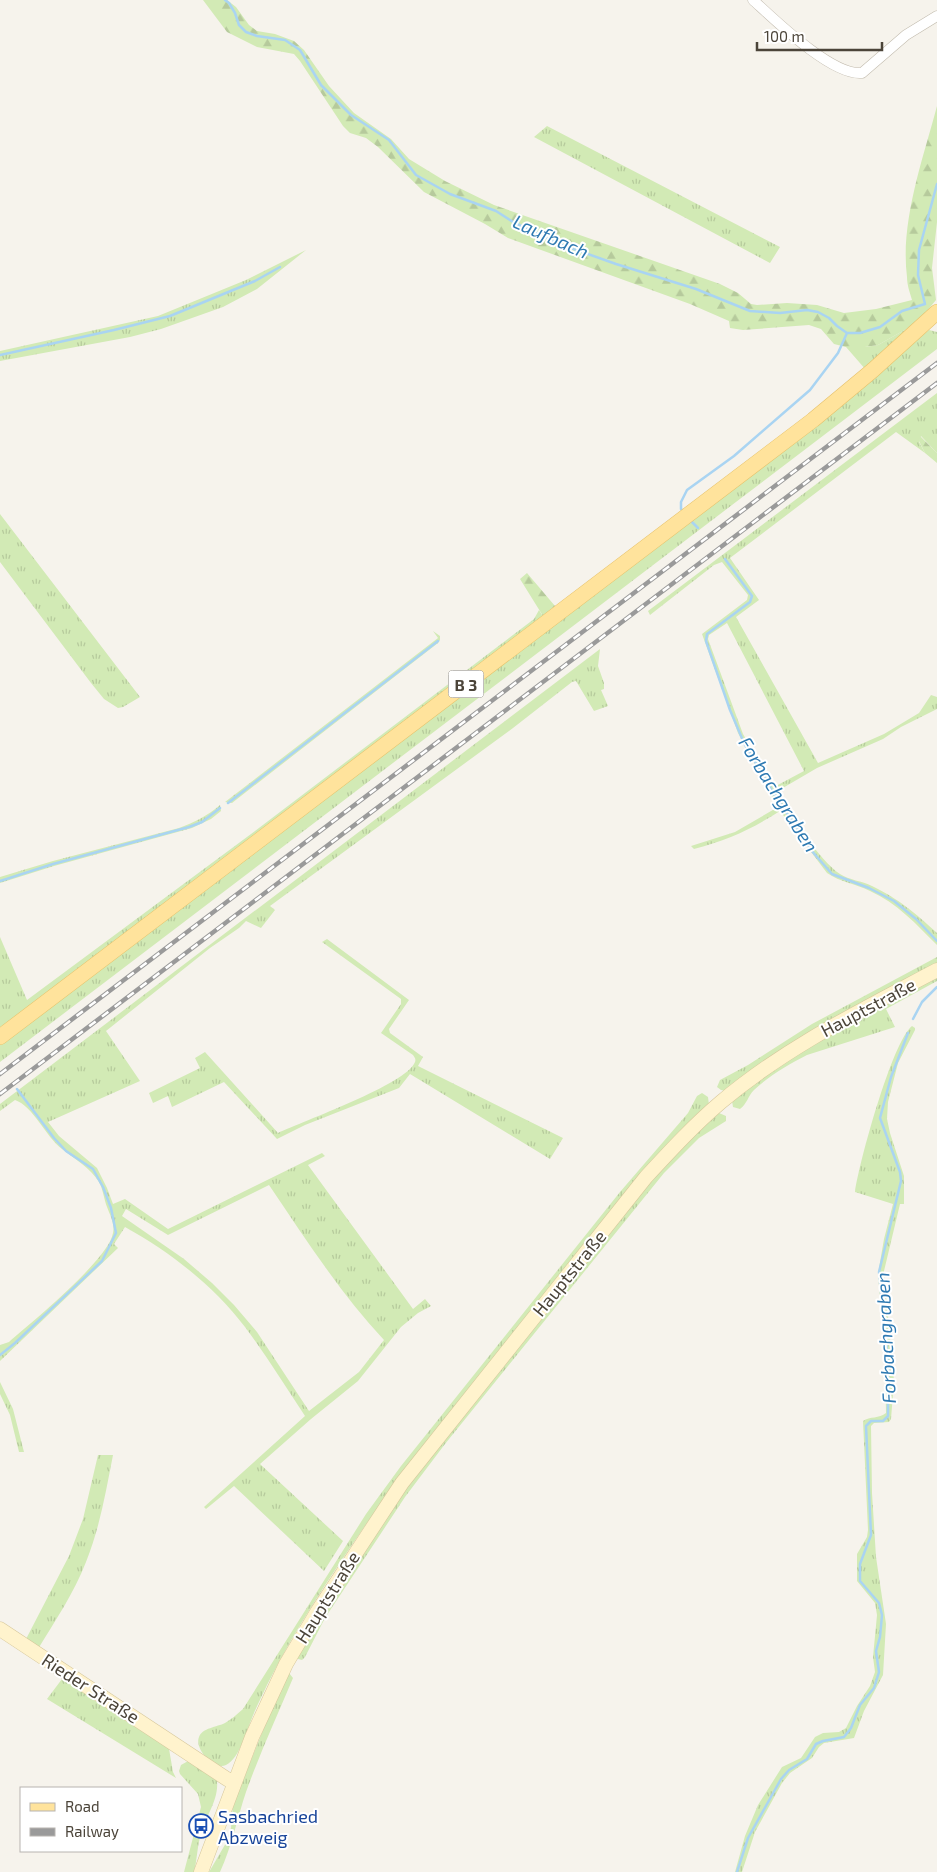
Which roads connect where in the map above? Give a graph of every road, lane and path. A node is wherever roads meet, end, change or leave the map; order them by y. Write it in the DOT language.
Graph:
graph roads {
  1 [pos="753,0"];
  2 [pos="937,16"];
  3 [pos="937,312"];
  4 [pos="937,970"];
  5 [pos="0,1037"];
  6 [pos="0,1630"];
  7 [pos="234,1782"];
  8 [pos="201,1872"];
  1 -- 2 [label="street"];
  3 -- 5 [label="main road, B 3"];
  4 -- 7 [label="street, Hauptstraße"];
  6 -- 7 [label="street, Rieder Straße"];
  7 -- 8 [label="street, Hauptstraße"];
}
